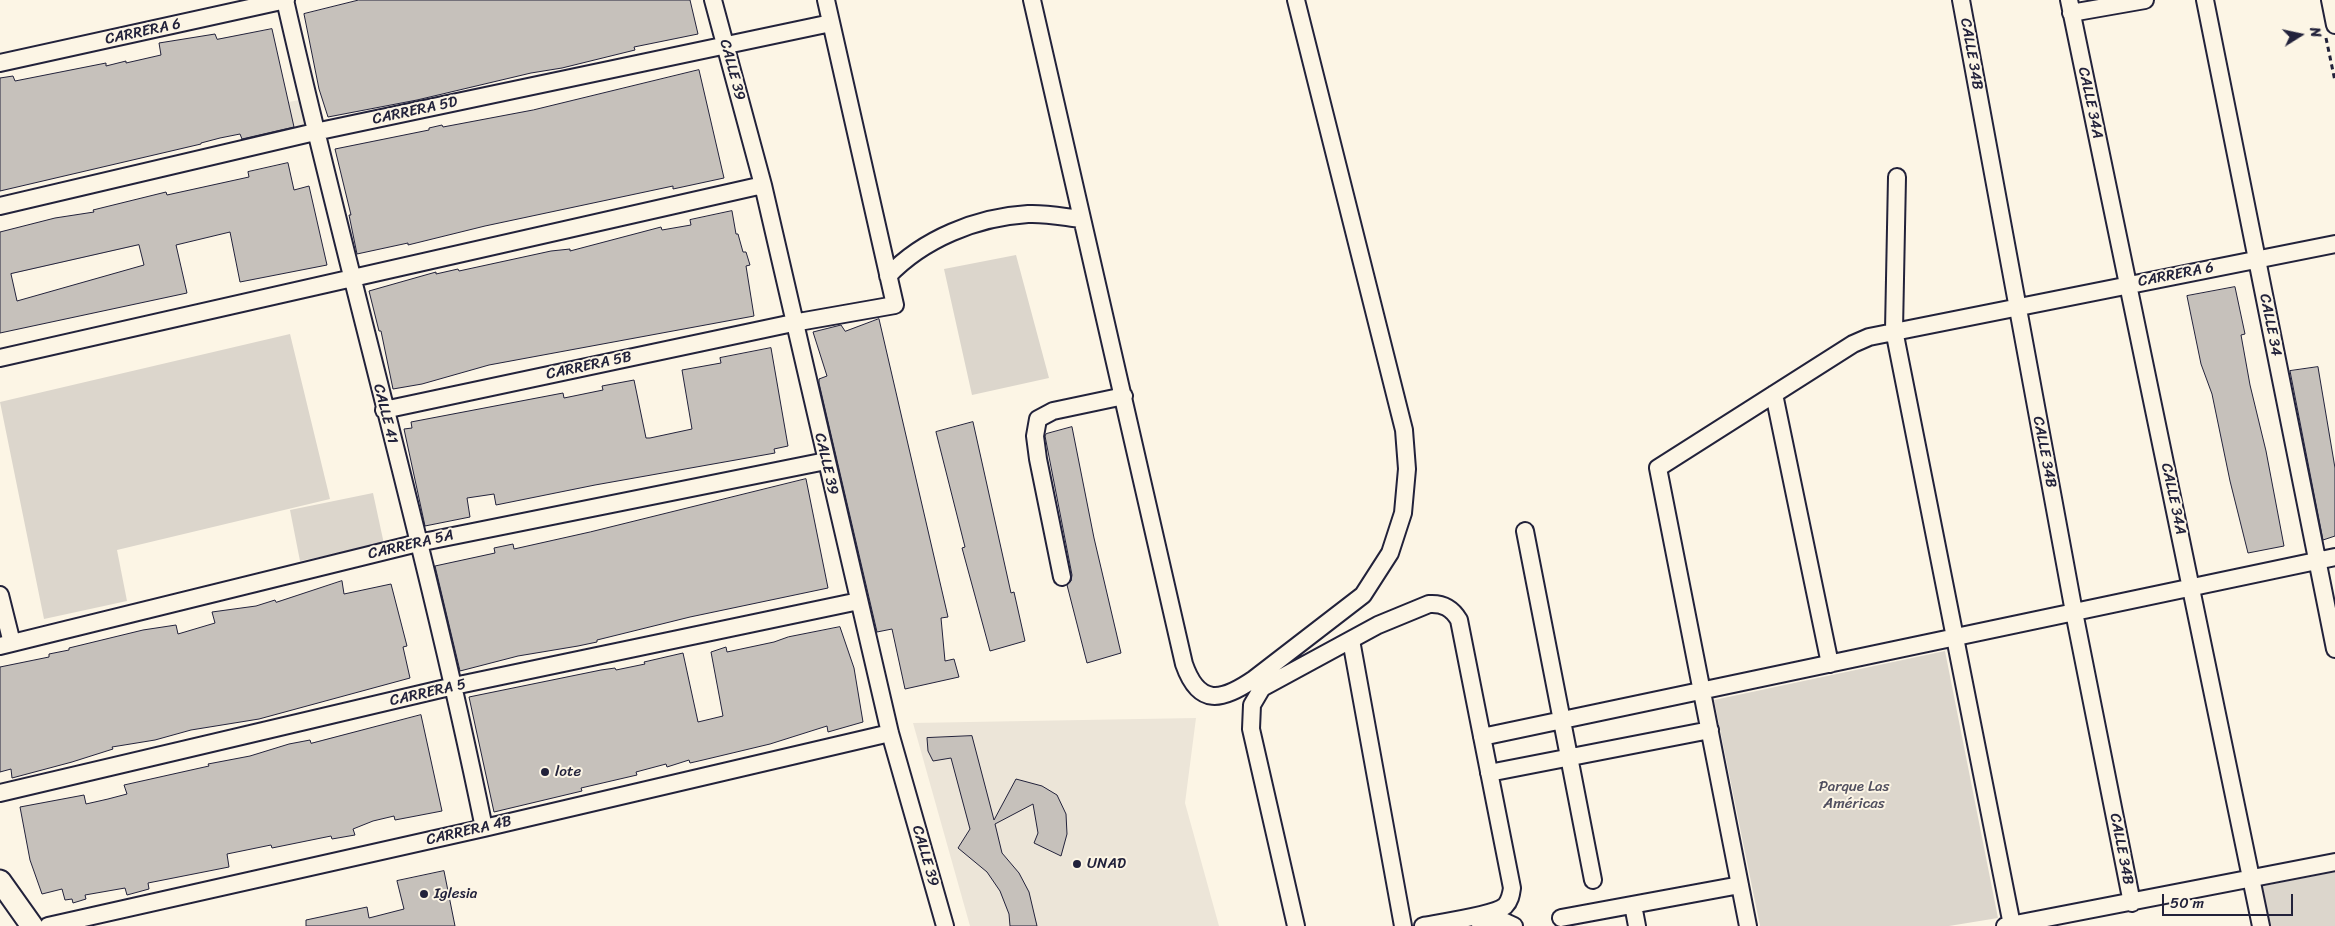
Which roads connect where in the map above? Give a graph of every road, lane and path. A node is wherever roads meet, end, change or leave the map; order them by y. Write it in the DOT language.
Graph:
graph roads {
  1 [pos="286,0"];
  2 [pos="713,0"];
  3 [pos="826,0"];
  4 [pos="1032,0"];
  5 [pos="1296,0"];
  6 [pos="1961,0"];
  7 [pos="2145,0"];
  8 [pos="2205,0"];
  9 [pos="2330,0"];
  10 [pos="2070,7"];
  11 [pos="831,23"];
  12 [pos="2335,25"];
  13 [pos="726,46"];
  14 [pos="0,63"];
  15 [pos="315,132"];
  16 [pos="1898,177"];
  17 [pos="763,185"];
  18 [pos="0,206"];
  19 [pos="1082,219"];
  20 [pos="2335,244"];
  21 [pos="2257,259"];
  22 [pos="888,276"];
  23 [pos="351,278"];
  24 [pos="2128,284"];
  25 [pos="2016,306"];
  26 [pos="793,323"];
  27 [pos="1894,330"];
  28 [pos="0,358"];
  29 [pos="1774,394"];
  30 [pos="1124,396"];
  31 [pos="384,410"];
  32 [pos="826,461"];
  33 [pos="1525,531"];
  34 [pos="418,543"];
  35 [pos="2335,557"];
  36 [pos="2317,561"];
  37 [pos="1062,577"];
  38 [pos="2191,587"];
  39 [pos="0,595"];
  40 [pos="859,602"];
  41 [pos="2074,612"];
  42 [pos="1955,637"];
  43 [pos="1351,640"];
  44 [pos="6,644"];
  45 [pos="2335,649"];
  46 [pos="1830,664"];
  47 [pos="454,686"];
  48 [pos="1702,691"];
  49 [pos="1562,721"];
  50 [pos="1710,730"];
  51 [pos="890,733"];
  52 [pos="1482,737"];
  53 [pos="1569,757"];
  54 [pos="1489,773"];
  55 [pos="0,793"];
  56 [pos="484,828"];
  57 [pos="2335,862"];
  58 [pos="2252,878"];
  59 [pos="1593,880"];
  60 [pos="0,881"];
  61 [pos="1740,885"];
  62 [pos="2132,903"];
  63 [pos="1633,905"];
  64 [pos="1561,918"];
  65 [pos="2009,925"];
  66 [pos="32,926"];
  67 [pos="48,926"];
  68 [pos="945,926"];
  69 [pos="1296,926"];
  70 [pos="1403,926"];
  71 [pos="1423,926"];
  72 [pos="1472,926"];
  73 [pos="1514,926"];
  74 [pos="1637,926"];
  75 [pos="1748,926"];
  76 [pos="2261,926"];
  1 -- 14 [label="street, CARRERA 6"];
  1 -- 15 [label="street, CALLE 41"];
  2 -- 13 [label="street, CALLE 39"];
  3 -- 11 [label="street"];
  4 -- 19 [label="street"];
  5 -- 30 [label="street"];
  6 -- 25 [label="street, CALLE 34B"];
  7 -- 10 [label="street"];
  8 -- 21 [label="street, CALLE 34"];
  9 -- 12 [label="street"];
  10 -- 24 [label="street, CALLE 34A"];
  11 -- 13 [label="street, CARRERA 5D"];
  11 -- 22 [label="street"];
  13 -- 15 [label="street, CARRERA 5D"];
  13 -- 17 [label="street, CALLE 39"];
  15 -- 18 [label="street, CARRERA 5D"];
  15 -- 23 [label="street, CALLE 41"];
  16 -- 27 [label="street"];
  17 -- 23 [label="street"];
  17 -- 26 [label="street, CALLE 39"];
  19 -- 22 [label="street"];
  19 -- 30 [label="street"];
  20 -- 21 [label="street, CARRERA 6"];
  21 -- 24 [label="street, CARRERA 6"];
  21 -- 36 [label="street, CALLE 34"];
  22 -- 26 [label="street, CARRERA 5B"];
  23 -- 28 [label="street"];
  23 -- 31 [label="street, CALLE 41"];
  24 -- 25 [label="street, CARRERA 6"];
  24 -- 38 [label="street, CALLE 34A"];
  25 -- 27 [label="street, CARRERA 6"];
  25 -- 41 [label="street, CALLE 34B"];
  26 -- 31 [label="street, CARRERA 5B"];
  26 -- 32 [label="street, CALLE 39"];
  27 -- 29 [label="street, CARRERA 6"];
  27 -- 42 [label="street"];
  29 -- 46 [label="street"];
  29 -- 48 [label="street, CARRERA 6"];
  30 -- 37 [label="street"];
  31 -- 34 [label="street, CALLE 41"];
  32 -- 34 [label="street, CARRERA 5A"];
  32 -- 40 [label="street, CALLE 39"];
  33 -- 49 [label="street"];
  34 -- 44 [label="street, CARRERA 5A"];
  34 -- 47 [label="street, CALLE 41"];
  35 -- 36 [label="street"];
  36 -- 38 [label="street"];
  36 -- 45 [label="street, CALLE 34"];
  38 -- 41 [label="street"];
  38 -- 58 [label="street, CALLE 34A"];
  39 -- 44 [label="street"];
  40 -- 47 [label="street, CARRERA 5"];
  40 -- 51 [label="street, CALLE 39"];
  41 -- 42 [label="street"];
  41 -- 62 [label="street, CALLE 34B"];
  42 -- 46 [label="street"];
  42 -- 65 [label="street"];
  43 -- 52 [label="street"];
  43 -- 69 [label="street"];
  43 -- 70 [label="street"];
  46 -- 48 [label="street"];
  47 -- 55 [label="street, CARRERA 5"];
  47 -- 56 [label="street, CALLE 41"];
  48 -- 49 [label="street"];
  48 -- 50 [label="street"];
  49 -- 52 [label="street"];
  49 -- 53 [label="street"];
  50 -- 53 [label="street"];
  50 -- 61 [label="street"];
  51 -- 56 [label="street, CARRERA 4B"];
  51 -- 68 [label="street, CALLE 39"];
  52 -- 54 [label="street"];
  53 -- 54 [label="street"];
  53 -- 59 [label="street"];
  54 -- 71 [label="street"];
  56 -- 67 [label="street, CARRERA 4B"];
  57 -- 58 [label="street"];
  58 -- 62 [label="street"];
  58 -- 76 [label="street, CALLE 34A"];
  60 -- 66 [label="main road"];
  61 -- 63 [label="street"];
  61 -- 75 [label="street"];
  62 -- 65 [label="street"];
  63 -- 64 [label="street"];
  63 -- 74 [label="street"];
  72 -- 73 [label="street"];
}
